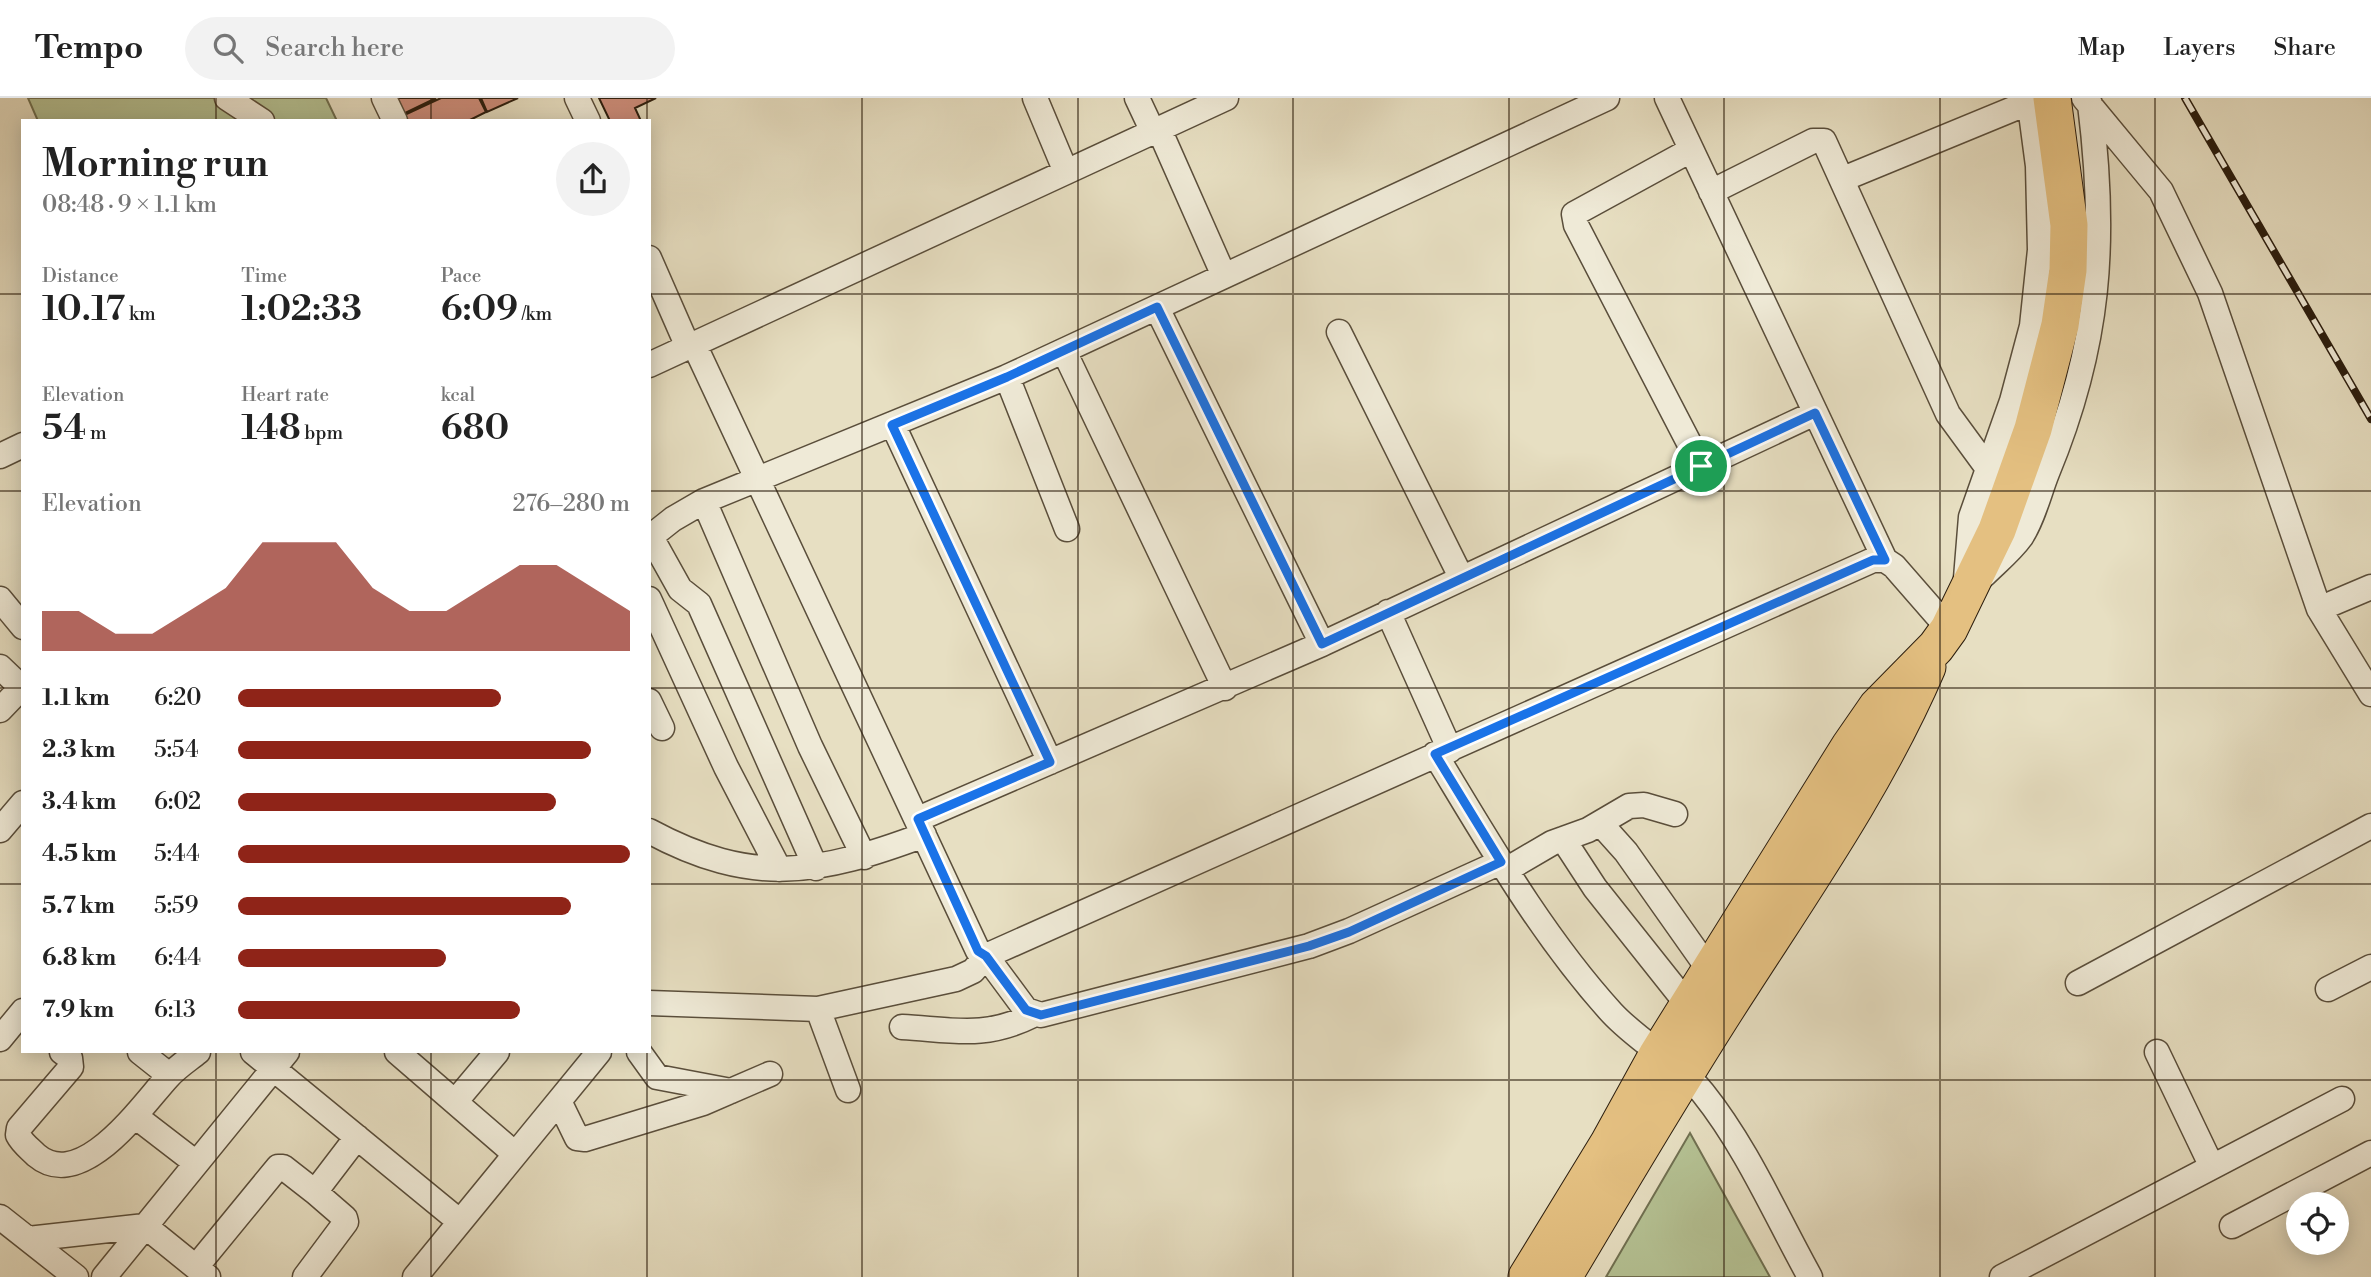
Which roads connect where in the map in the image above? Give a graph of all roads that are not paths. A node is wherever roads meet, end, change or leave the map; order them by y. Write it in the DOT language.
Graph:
graph roads {
  1 [pos="227,98"];
  2 [pos="384,98"];
  3 [pos="577,98"];
  4 [pos="1035,98"];
  5 [pos="1137,98"];
  6 [pos="1226,98"];
  7 [pos="1607,98"];
  8 [pos="1667,98"];
  9 [pos="2037,99"];
  10 [pos="2088,100"];
  11 [pos="259,119"];
  12 [pos="394,119"];
  13 [pos="586,119"];
  14 [pos="1156,130"];
  15 [pos="1691,150"];
  16 [pos="1066,172"];
  17 [pos="1843,179"];
  18 [pos="1711,192"];
  19 [pos="651,262"];
  20 [pos="1224,276"];
  21 [pos="1157,307"];
  22 [pos="1339,331"];
  23 [pos="691,345"];
  24 [pos="1064,351"];
  25 [pos="651,364"];
  26 [pos="1007,377"];
  27 [pos="1815,413"];
  28 [pos="892,425"];
  29 [pos="21,446"];
  30 [pos="0,456"];
  31 [pos="1701,466"];
  32 [pos="1989,470"];
  33 [pos="758,480"];
  34 [pos="704,501"];
  35 [pos="1068,529"];
  36 [pos="651,537"];
  37 [pos="651,540"];
  38 [pos="1885,560"];
  39 [pos="1461,577"];
  40 [pos="2371,587"];
  41 [pos="1964,596"];
  42 [pos="0,599"];
  43 [pos="651,603"];
  44 [pos="2319,609"];
  45 [pos="1388,612"];
  46 [pos="21,625"];
  47 [pos="1943,638"];
  48 [pos="1322,644"];
  49 [pos="0,667"];
  50 [pos="21,686"];
  51 [pos="21,688"];
  52 [pos="1225,688"];
  53 [pos="2371,694"];
  54 [pos="651,705"];
  55 [pos="0,710"];
  56 [pos="662,728"];
  57 [pos="1442,752"];
  58 [pos="1050,762"];
  59 [pos="21,805"];
  60 [pos="1675,814"];
  61 [pos="1600,823"];
  62 [pos="2371,826"];
  63 [pos="921,827"];
  64 [pos="0,830"];
  65 [pos="651,832"];
  66 [pos="1563,838"];
  67 [pos="864,857"];
  68 [pos="1503,866"];
  69 [pos="816,868"];
  70 [pos="779,869"];
  71 [pos="986,956"];
  72 [pos="2371,967"];
  73 [pos="1710,971"];
  74 [pos="2078,983"];
  75 [pos="2328,989"];
  76 [pos="651,1003"];
  77 [pos="1688,1005"];
  78 [pos="818,1009"];
  79 [pos="1033,1015"];
  80 [pos="21,1016"];
  81 [pos="902,1027"];
  82 [pos="0,1039"];
  83 [pos="2157,1052"];
  84 [pos="63,1053"];
  85 [pos="141,1053"];
  86 [pos="197,1053"];
  87 [pos="256,1053"];
  88 [pos="398,1053"];
  89 [pos="496,1053"];
  90 [pos="598,1053"];
  91 [pos="640,1053"];
  92 [pos="281,1060"];
  93 [pos="1671,1063"];
  94 [pos="770,1074"];
  95 [pos="169,1075"];
  96 [pos="848,1090"];
  97 [pos="731,1091"];
  98 [pos="2342,1099"];
  99 [pos="559,1101"];
  100 [pos="455,1102"];
  101 [pos="135,1116"];
  102 [pos="357,1137"];
  103 [pos="2371,1153"];
  104 [pos="515,1154"];
  105 [pos="196,1163"];
  106 [pos="2212,1167"];
  107 [pos="314,1192"];
  108 [pos="0,1217"];
  109 [pos="459,1221"];
  110 [pos="145,1226"];
  111 [pos="2232,1226"];
  112 [pos="28,1239"];
  113 [pos="202,1272"];
  114 [pos="425,1273"];
  115 [pos="76,1277"];
  116 [pos="104,1277"];
  117 [pos="305,1277"];
  118 [pos="1528,1277"];
  119 [pos="1563,1277"];
  120 [pos="1810,1277"];
  121 [pos="2002,1277"];
  1 -- 11 [label="street"];
  2 -- 12 [label="street"];
  3 -- 13 [label="street"];
  4 -- 16 [label="street"];
  5 -- 14 [label="street"];
  6 -- 14 [label="street"];
  7 -- 20 [label="street"];
  8 -- 15 [label="street"];
  9 -- 17 [label="street"];
  9 -- 32 [label="street"];
  9 -- 41 [label="highway"];
  10 -- 41 [label="street"];
  10 -- 44 [label="street"];
  14 -- 16 [label="street"];
  14 -- 20 [label="street"];
  15 -- 18 [label="street"];
  15 -- 31 [label="street"];
  16 -- 23 [label="street"];
  17 -- 18 [label="street"];
  17 -- 32 [label="street"];
  18 -- 27 [label="street"];
  19 -- 23 [label="street"];
  20 -- 21 [label="street"];
  21 -- 24 [label="street"];
  21 -- 48 [label="street"];
  22 -- 39 [label="street"];
  23 -- 25 [label="street"];
  23 -- 33 [label="street"];
  24 -- 26 [label="street"];
  24 -- 52 [label="street"];
  26 -- 28 [label="street"];
  26 -- 35 [label="street"];
  27 -- 31 [label="street"];
  27 -- 38 [label="street"];
  28 -- 33 [label="street"];
  28 -- 58 [label="street"];
  29 -- 30 [label="street"];
  31 -- 39 [label="street"];
  32 -- 41 [label="street"];
  33 -- 34 [label="street"];
  33 -- 63 [label="street"];
  34 -- 36 [label="street"];
  34 -- 67 [label="street"];
  37 -- 69 [label="street"];
  38 -- 47 [label="street"];
  38 -- 57 [label="street"];
  39 -- 45 [label="street"];
  40 -- 44 [label="street"];
  41 -- 47 [label="highway"];
  42 -- 46 [label="street"];
  43 -- 70 [label="street"];
  44 -- 53 [label="street"];
  45 -- 48 [label="street"];
  45 -- 57 [label="street"];
  47 -- 73 [label="highway"];
  47 -- 93 [label="highway"];
  48 -- 52 [label="street"];
  49 -- 50 [label="street"];
  51 -- 55 [label="street"];
  52 -- 58 [label="street"];
  54 -- 56 [label="street"];
  57 -- 68 [label="street"];
  57 -- 71 [label="street"];
  58 -- 63 [label="street"];
  59 -- 64 [label="street"];
  60 -- 61 [label="street"];
  61 -- 66 [label="street"];
  61 -- 73 [label="street"];
  62 -- 74 [label="street"];
  63 -- 67 [label="street"];
  63 -- 71 [label="street"];
  65 -- 70 [label="street"];
  66 -- 68 [label="street"];
  66 -- 77 [label="street"];
  67 -- 69 [label="street"];
  68 -- 79 [label="street"];
  68 -- 93 [label="street"];
  69 -- 70 [label="street"];
  71 -- 78 [label="street"];
  71 -- 79 [label="street"];
  72 -- 75 [label="street"];
  73 -- 77 [label="highway"];
  76 -- 78 [label="street"];
  77 -- 93 [label="highway"];
  78 -- 96 [label="street"];
  79 -- 81 [label="street"];
  80 -- 82 [label="street"];
  83 -- 106 [label="street"];
  84 -- 101 [label="street"];
  85 -- 95 [label="street"];
  86 -- 95 [label="street"];
  87 -- 92 [label="street"];
  88 -- 100 [label="street"];
  89 -- 100 [label="street"];
  90 -- 99 [label="street"];
  91 -- 97 [label="street"];
  92 -- 102 [label="street"];
  92 -- 105 [label="street"];
  93 -- 118 [label="highway"];
  93 -- 119 [label="highway"];
  93 -- 120 [label="street"];
  94 -- 97 [label="street"];
  95 -- 101 [label="street"];
  97 -- 99 [label="street"];
  98 -- 106 [label="street"];
  99 -- 104 [label="street"];
  100 -- 104 [label="street"];
  101 -- 105 [label="street"];
  102 -- 107 [label="street"];
  102 -- 109 [label="street"];
  103 -- 111 [label="street"];
  104 -- 109 [label="street"];
  105 -- 110 [label="street"];
  106 -- 121 [label="street"];
  107 -- 113 [label="street"];
  107 -- 117 [label="street"];
  108 -- 112 [label="street"];
  109 -- 114 [label="street"];
  110 -- 112 [label="street"];
  110 -- 113 [label="street"];
  110 -- 116 [label="street"];
  112 -- 115 [label="street"];
}
